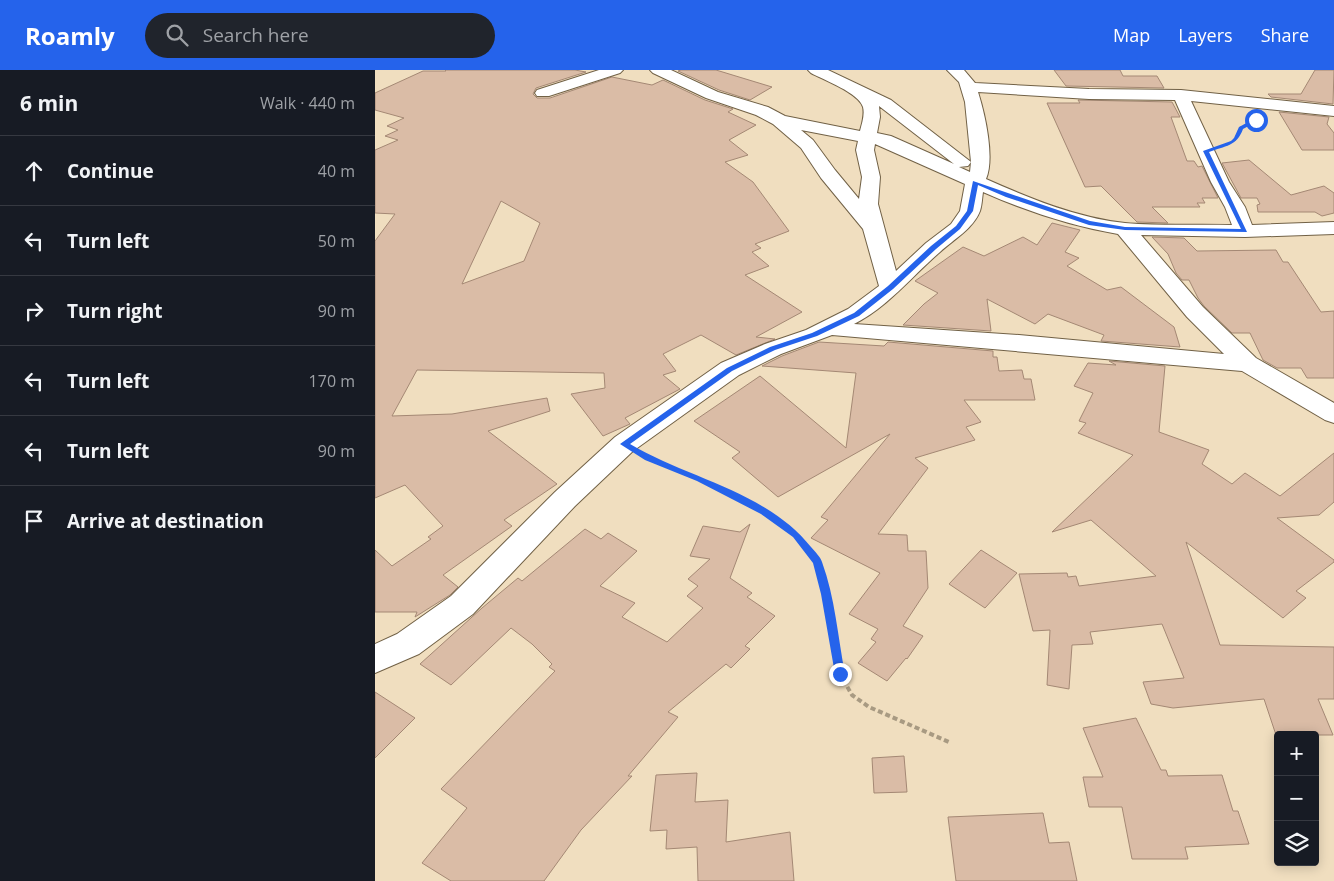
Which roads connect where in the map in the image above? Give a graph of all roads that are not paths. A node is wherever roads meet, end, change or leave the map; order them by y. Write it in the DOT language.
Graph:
graph roads {
  1 [pos="615,70"];
  2 [pos="658,70"];
  3 [pos="816,70"];
  4 [pos="955,70"];
  5 [pos="1009,73"];
  6 [pos="968,88"];
  7 [pos="1011,90"];
  8 [pos="543,93"];
  9 [pos="865,95"];
  10 [pos="1181,95"];
  11 [pos="1334,111"];
  12 [pos="779,120"];
  13 [pos="867,136"];
  14 [pos="978,177"];
  15 [pos="873,228"];
  16 [pos="1334,228"];
  17 [pos="1125,229"];
  18 [pos="1245,231"];
  19 [pos="890,288"];
  20 [pos="829,328"];
  21 [pos="1247,363"];
  22 [pos="1334,414"];
  23 [pos="375,659"];
  1 -- 8 [label="street"];
  2 -- 12 [label="street"];
  3 -- 9 [label="street"];
  4 -- 6 [label="street"];
  5 -- 7 [label="street"];
  6 -- 7 [label="street"];
  6 -- 14 [label="street"];
  7 -- 10 [label="street"];
  9 -- 13 [label="street"];
  9 -- 14 [label="street"];
  10 -- 11 [label="street"];
  10 -- 18 [label="street"];
  12 -- 13 [label="street"];
  12 -- 15 [label="street"];
  13 -- 14 [label="street"];
  13 -- 15 [label="street"];
  14 -- 17 [label="street"];
  14 -- 19 [label="street"];
  15 -- 19 [label="street"];
  16 -- 18 [label="street"];
  17 -- 18 [label="street"];
  17 -- 21 [label="street"];
  19 -- 20 [label="street"];
  20 -- 21 [label="street"];
  20 -- 23 [label="street"];
  21 -- 22 [label="street"];
}
